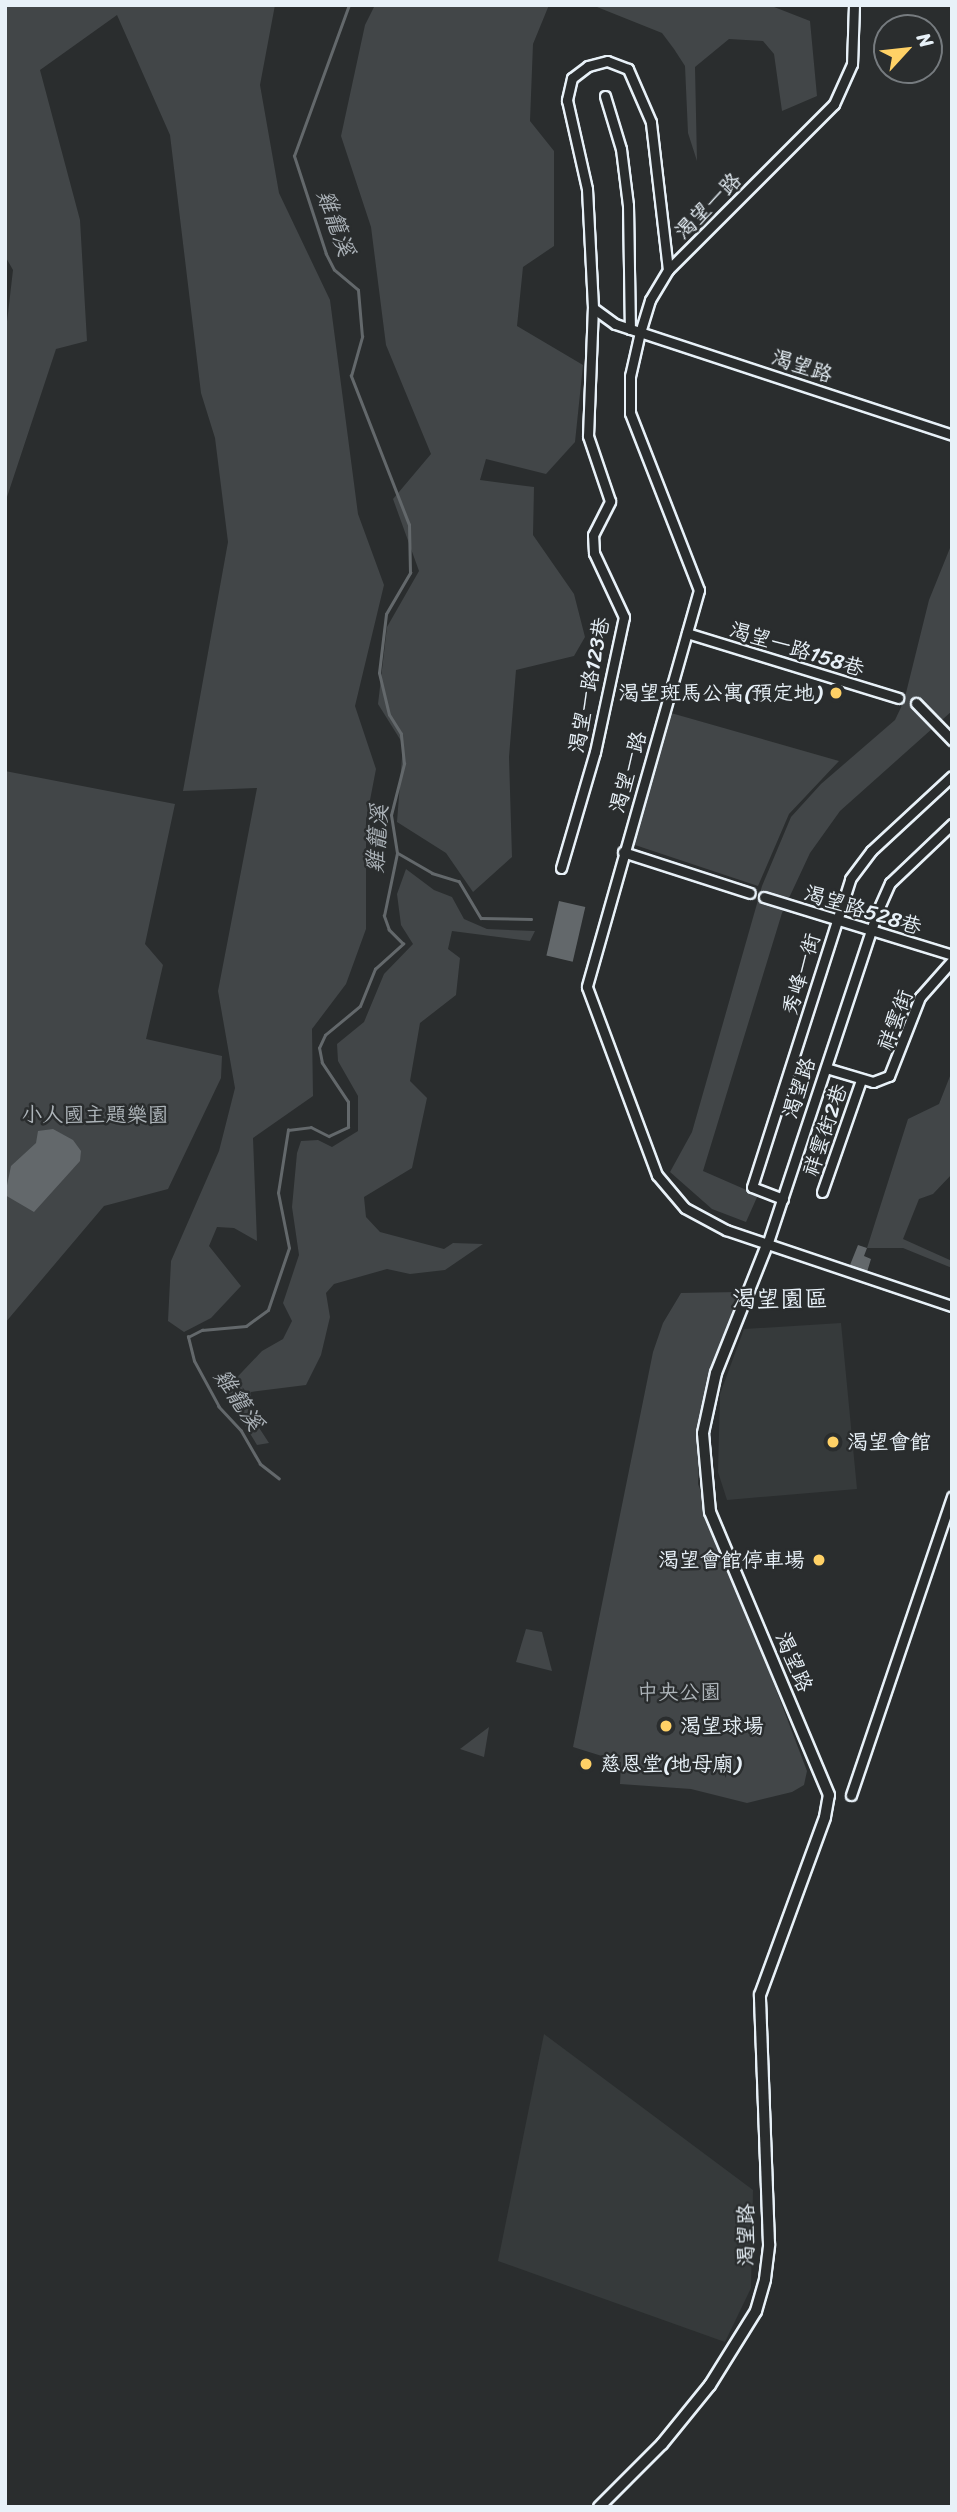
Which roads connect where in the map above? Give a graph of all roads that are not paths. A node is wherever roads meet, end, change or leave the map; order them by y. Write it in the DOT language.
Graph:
graph roads {
  1 [pos="854,5"];
  2 [pos="605,96"];
  3 [pos="668,270"];
  4 [pos="593,308"];
  5 [pos="630,329"];
  6 [pos="640,332"];
  7 [pos="952,435"];
  8 [pos="687,633"];
  9 [pos="892,693"];
  10 [pos="916,703"];
  11 [pos="952,740"];
  12 [pos="952,776"];
  13 [pos="952,824"];
  14 [pos="623,852"];
  15 [pos="561,868"];
  16 [pos="750,893"];
  17 [pos="764,897"];
  18 [pos="835,919"];
  19 [pos="871,930"];
  20 [pos="952,955"];
  21 [pos="952,961"];
  22 [pos="607,1040"];
  23 [pos="620,1044"];
  24 [pos="826,1068"];
  25 [pos="861,1080"];
  26 [pos="822,1192"];
  27 [pos="783,1199"];
  28 [pos="766,1245"];
  29 [pos="951,1303"];
  30 [pos="952,1497"];
  31 [pos="851,1795"];
  32 [pos="599,2507"];
  1 -- 3 [label="street, 渴望一路"];
  2 -- 5 [label="street"];
  3 -- 4 [label="street, 渴望一路123巷"];
  3 -- 6 [label="street, 渴望一路"];
  4 -- 5 [label="street, 渴望路"];
  4 -- 15 [label="street, 渴望一路123巷"];
  5 -- 6 [label="street, 渴望路"];
  6 -- 7 [label="street, 渴望路"];
  6 -- 8 [label="street, 渴望一路"];
  8 -- 9 [label="street, 渴望一路158巷"];
  8 -- 14 [label="street, 渴望一路"];
  10 -- 11 [label="street"];
  12 -- 18 [label="street, 秀峰一街"];
  13 -- 19 [label="street, 渴望路"];
  14 -- 16 [label="street"];
  14 -- 22 [label="street, 渴望一路"];
  17 -- 18 [label="street, 渴望路528巷"];
  18 -- 19 [label="street, 渴望路528巷"];
  18 -- 27 [label="street, 秀峰一街"];
  19 -- 20 [label="street, 渴望路528巷"];
  19 -- 24 [label="street, 渴望路"];
  21 -- 25 [label="street, 祥雲街"];
  22 -- 23 [label="street"];
  22 -- 28 [label="street, 渴望一路"];
  24 -- 25 [label="street"];
  24 -- 27 [label="street, 渴望路"];
  25 -- 26 [label="street, 祥雲街2巷"];
  27 -- 28 [label="street, 渴望路"];
  28 -- 29 [label="street, 渴望一路"];
  28 -- 32 [label="street, 渴望路"];
  30 -- 31 [label="street"];
}
